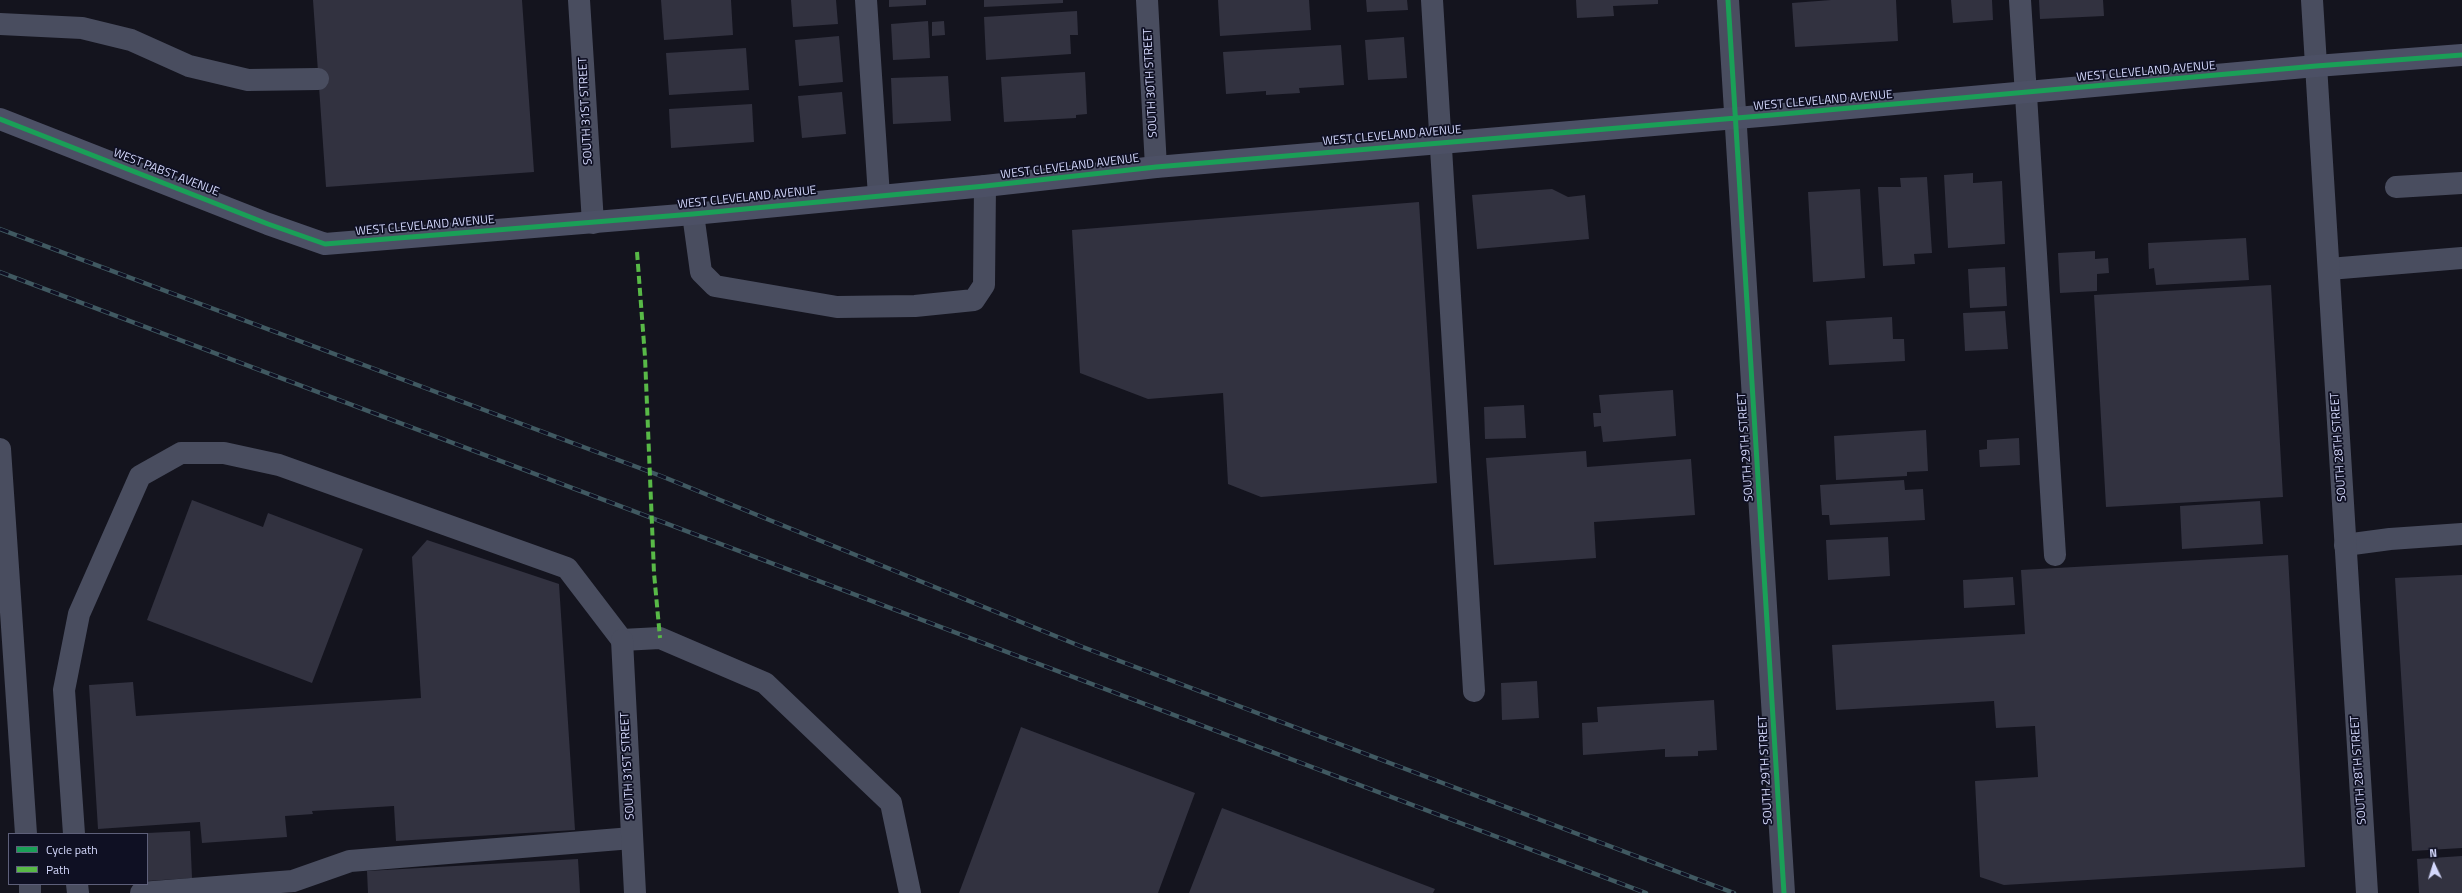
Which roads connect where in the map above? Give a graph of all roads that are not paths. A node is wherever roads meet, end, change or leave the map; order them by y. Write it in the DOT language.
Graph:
graph roads {
  1 [pos="579,0"];
  2 [pos="866,0"];
  3 [pos="1147,0"];
  4 [pos="1432,0"];
  5 [pos="1728,0"];
  6 [pos="2020,0"];
  7 [pos="2312,0"];
  8 [pos="0,24"];
  9 [pos="2462,55"];
  10 [pos="2316,66"];
  11 [pos="318,79"];
  12 [pos="2026,93"];
  13 [pos="1736,118"];
  14 [pos="0,119"];
  15 [pos="1440,142"];
  16 [pos="1156,167"];
  17 [pos="2462,183"];
  18 [pos="984,186"];
  19 [pos="2396,187"];
  20 [pos="878,196"];
  21 [pos="693,214"];
  22 [pos="593,223"];
  23 [pos="325,244"];
  24 [pos="2462,258"];
  25 [pos="2328,269"];
  26 [pos="0,449"];
  27 [pos="2462,534"];
  28 [pos="2346,545"];
  29 [pos="2054,555"];
  30 [pos="622,640"];
  31 [pos="1474,691"];
  32 [pos="26,833"];
  33 [pos="74,833"];
  34 [pos="632,838"];
  35 [pos="141,893"];
  36 [pos="635,893"];
  37 [pos="910,893"];
  38 [pos="1784,893"];
  39 [pos="2367,893"];
  1 -- 22 [label="street, SOUTH 31ST STREET"];
  2 -- 20 [label="street"];
  3 -- 16 [label="street, SOUTH 30TH STREET"];
  4 -- 15 [label="street"];
  5 -- 13 [label="street, SOUTH 29TH STREET"];
  6 -- 12 [label="street"];
  7 -- 10 [label="street, SOUTH 28TH STREET"];
  8 -- 11 [label="street"];
  9 -- 10 [label="street, WEST CLEVELAND AVENUE"];
  10 -- 12 [label="street, WEST CLEVELAND AVENUE"];
  10 -- 25 [label="street, SOUTH 28TH STREET"];
  12 -- 13 [label="street, WEST CLEVELAND AVENUE"];
  12 -- 29 [label="street"];
  13 -- 15 [label="street, WEST CLEVELAND AVENUE"];
  13 -- 38 [label="street, SOUTH 29TH STREET"];
  14 -- 23 [label="street, WEST PABST AVENUE"];
  15 -- 16 [label="street, WEST CLEVELAND AVENUE"];
  15 -- 31 [label="street"];
  16 -- 18 [label="street, WEST CLEVELAND AVENUE"];
  17 -- 19 [label="street"];
  18 -- 20 [label="street, WEST CLEVELAND AVENUE"];
  18 -- 21 [label="street"];
  20 -- 21 [label="street, WEST CLEVELAND AVENUE"];
  21 -- 22 [label="street, WEST CLEVELAND AVENUE"];
  22 -- 23 [label="street, WEST CLEVELAND AVENUE"];
  24 -- 25 [label="street"];
  25 -- 28 [label="street, SOUTH 28TH STREET"];
  26 -- 32 [label="street"];
  27 -- 28 [label="street"];
  28 -- 39 [label="street, SOUTH 28TH STREET"];
  30 -- 33 [label="street"];
  30 -- 34 [label="street, SOUTH 31ST STREET"];
  30 -- 37 [label="street"];
  34 -- 35 [label="street"];
  34 -- 36 [label="street, SOUTH 31ST STREET"];
}
